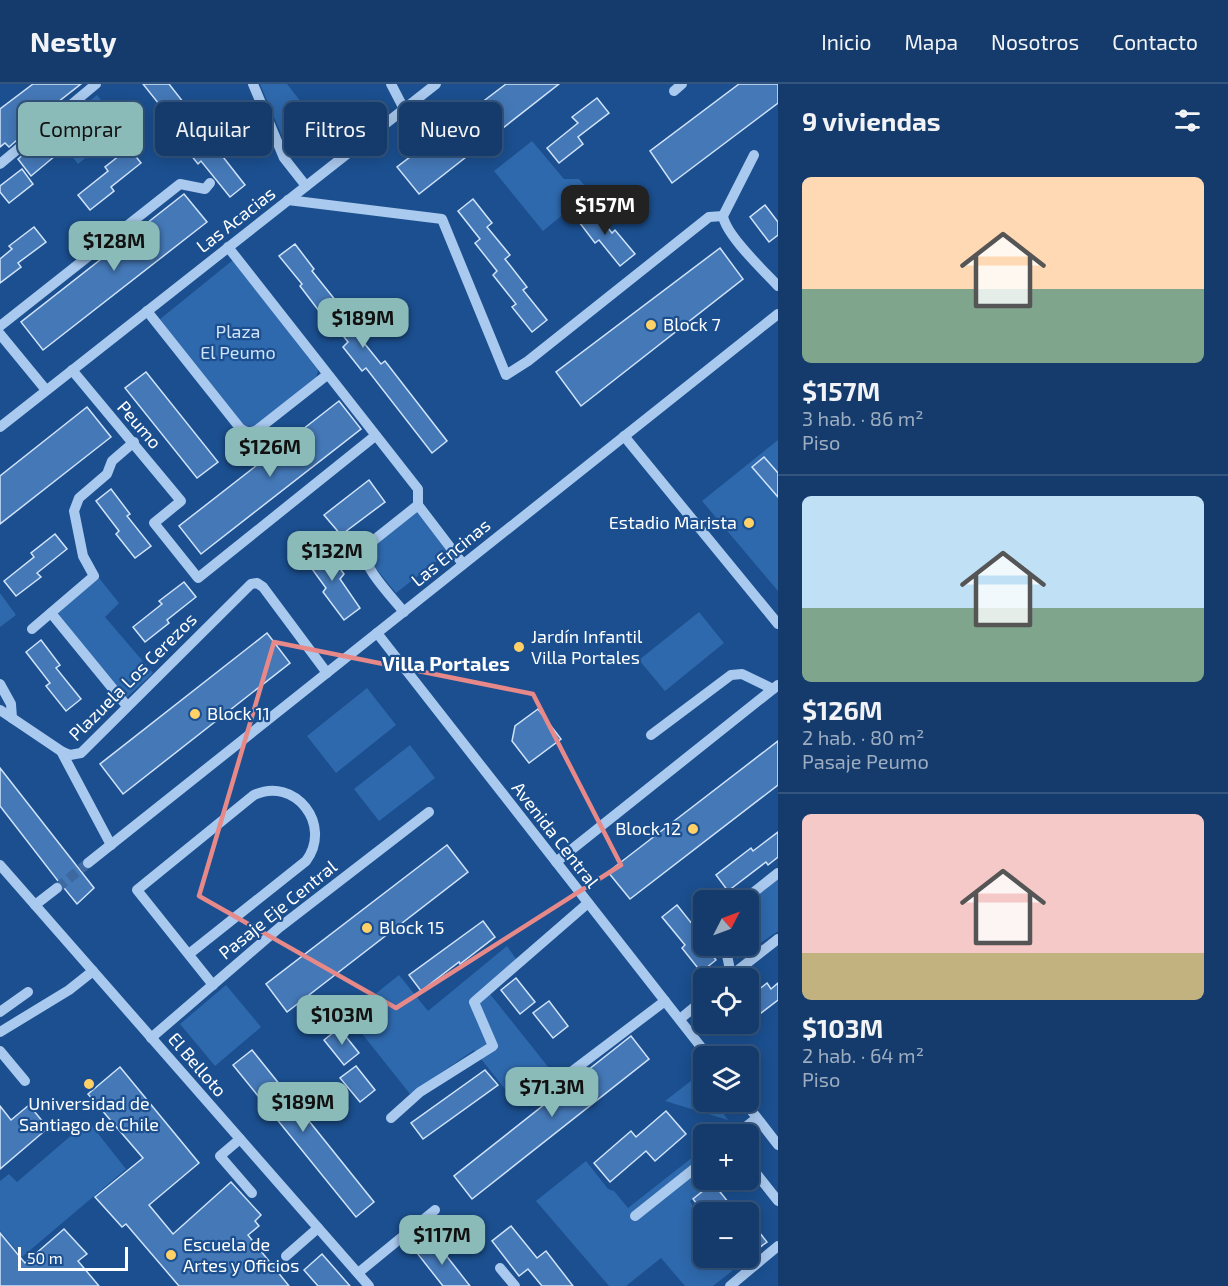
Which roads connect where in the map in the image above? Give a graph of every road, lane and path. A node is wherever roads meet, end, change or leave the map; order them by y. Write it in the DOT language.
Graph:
graph roads {
  1 [pos="96,84"];
  2 [pos="253,84"];
  3 [pos="391,84"];
  4 [pos="436,84"];
  5 [pos="400,102"];
  6 [pos="413,102"];
  7 [pos="399,113"];
  8 [pos="754,155"];
  9 [pos="0,164"];
  10 [pos="210,183"];
  11 [pos="306,186"];
  12 [pos="288,200"];
  13 [pos="723,216"];
  14 [pos="228,248"];
  15 [pos="778,285"];
  16 [pos="147,311"];
  17 [pos="778,314"];
  18 [pos="0,326"];
  19 [pos="0,334"];
  20 [pos="72,370"];
  21 [pos="327,375"];
  22 [pos="46,390"];
  23 [pos="0,427"];
  24 [pos="375,436"];
  25 [pos="624,436"];
  26 [pos="134,442"];
  27 [pos="418,506"];
  28 [pos="464,564"];
  29 [pos="404,612"];
  30 [pos="51,613"];
  31 [pos="778,624"];
  32 [pos="33,629"];
  33 [pos="376,633"];
  34 [pos="327,673"];
  35 [pos="0,684"];
  36 [pos="776,688"];
  37 [pos="127,706"];
  38 [pos="0,710"];
  39 [pos="12,718"];
  40 [pos="651,735"];
  41 [pos="61,751"];
  42 [pos="429,812"];
  43 [pos="111,845"];
  44 [pos="556,862"];
  45 [pos="88,863"];
  46 [pos="0,865"];
  47 [pos="778,873"];
  48 [pos="57,888"];
  49 [pos="757,890"];
  50 [pos="588,903"];
  51 [pos="35,905"];
  52 [pos="778,939"];
  53 [pos="189,954"];
  54 [pos="740,968"];
  55 [pos="93,971"];
  56 [pos="213,984"];
  57 [pos="28,992"];
  58 [pos="665,1001"];
  59 [pos="693,1008"];
  60 [pos="0,1012"];
  61 [pos="680,1019"];
  62 [pos="0,1032"];
  63 [pos="151,1038"];
  64 [pos="700,1046"];
  65 [pos="0,1051"];
  66 [pos="25,1081"];
  67 [pos="550,1088"];
  68 [pos="752,1112"];
  69 [pos="391,1118"];
  70 [pos="757,1118"];
  71 [pos="749,1124"];
  72 [pos="240,1139"];
  73 [pos="778,1144"];
  74 [pos="693,1170"];
  75 [pos="759,1177"];
  76 [pos="252,1193"];
  77 [pos="778,1201"];
  78 [pos="435,1210"];
  79 [pos="635,1216"];
  80 [pos="318,1228"];
  81 [pos="778,1246"];
  82 [pos="286,1256"];
  83 [pos="500,1268"];
  84 [pos="358,1273"];
  85 [pos="369,1286"];
  86 [pos="515,1286"];
  87 [pos="730,1286"];
  1 -- 9 [label="street"];
  2 -- 11 [label="street"];
  3 -- 5 [label="street"];
  4 -- 6 [label="street, Las Acacias"];
  7 -- 11 [label="street, Las Acacias"];
  8 -- 13 [label="street"];
  10 -- 18 [label="street"];
  11 -- 12 [label="street, Las Acacias"];
  12 -- 13 [label="street"];
  12 -- 14 [label="street, Las Acacias"];
  13 -- 15 [label="street"];
  14 -- 16 [label="street, Las Acacias"];
  14 -- 21 [label="street"];
  16 -- 20 [label="street, Las Acacias"];
  16 -- 21 [label="street"];
  17 -- 25 [label="street, Las Encinas"];
  19 -- 22 [label="street"];
  20 -- 22 [label="street, Las Acacias"];
  20 -- 26 [label="street, Peumo"];
  21 -- 24 [label="street"];
  22 -- 23 [label="street, Las Acacias"];
  24 -- 26 [label="street, Peumo"];
  24 -- 27 [label="street"];
  25 -- 28 [label="street, Las Encinas"];
  25 -- 31 [label="street"];
  26 -- 30 [label="street"];
  27 -- 28 [label="street"];
  27 -- 29 [label="street"];
  28 -- 29 [label="street, Las Encinas"];
  29 -- 33 [label="street, Las Encinas"];
  30 -- 32 [label="street"];
  30 -- 37 [label="street"];
  33 -- 34 [label="street, Las Encinas"];
  33 -- 44 [label="street, Avenida Central"];
  34 -- 37 [label="street, Plazuela Los Cerezos"];
  34 -- 43 [label="street, Las Encinas"];
  35 -- 39 [label="street"];
  36 -- 40 [label="street"];
  36 -- 44 [label="street"];
  37 -- 41 [label="street, Plazuela Los Cerezos"];
  38 -- 39 [label="street, Plazuela Los Cerezos"];
  39 -- 41 [label="street, Plazuela Los Cerezos"];
  41 -- 43 [label="street"];
  42 -- 56 [label="street, Pasaje Eje Central"];
  43 -- 45 [label="street, Las Encinas"];
  44 -- 50 [label="street, Avenida Central"];
  46 -- 51 [label="street, El Belloto"];
  47 -- 49 [label="street"];
  48 -- 51 [label="street"];
  50 -- 58 [label="street, Avenida Central"];
  50 -- 69 [label="street"];
  51 -- 55 [label="street, El Belloto"];
  52 -- 54 [label="street"];
  53 -- 53 [label="street"];
  53 -- 56 [label="street"];
  55 -- 62 [label="street"];
  55 -- 63 [label="street, El Belloto"];
  56 -- 63 [label="street, Pasaje Eje Central"];
  57 -- 60 [label="street"];
  58 -- 61 [label="street, Avenida Central"];
  58 -- 67 [label="street"];
  59 -- 61 [label="street"];
  61 -- 64 [label="street, Avenida Central"];
  63 -- 72 [label="street, El Belloto"];
  65 -- 66 [label="street"];
  68 -- 70 [label="street"];
  70 -- 71 [label="street"];
  70 -- 73 [label="street"];
  72 -- 76 [label="street"];
  72 -- 80 [label="street, El Belloto"];
  74 -- 79 [label="street"];
  75 -- 77 [label="street"];
  78 -- 84 [label="street"];
  80 -- 82 [label="street"];
  80 -- 84 [label="street, El Belloto"];
  81 -- 87 [label="street"];
  83 -- 86 [label="street"];
  84 -- 85 [label="street, El Belloto"];
}
